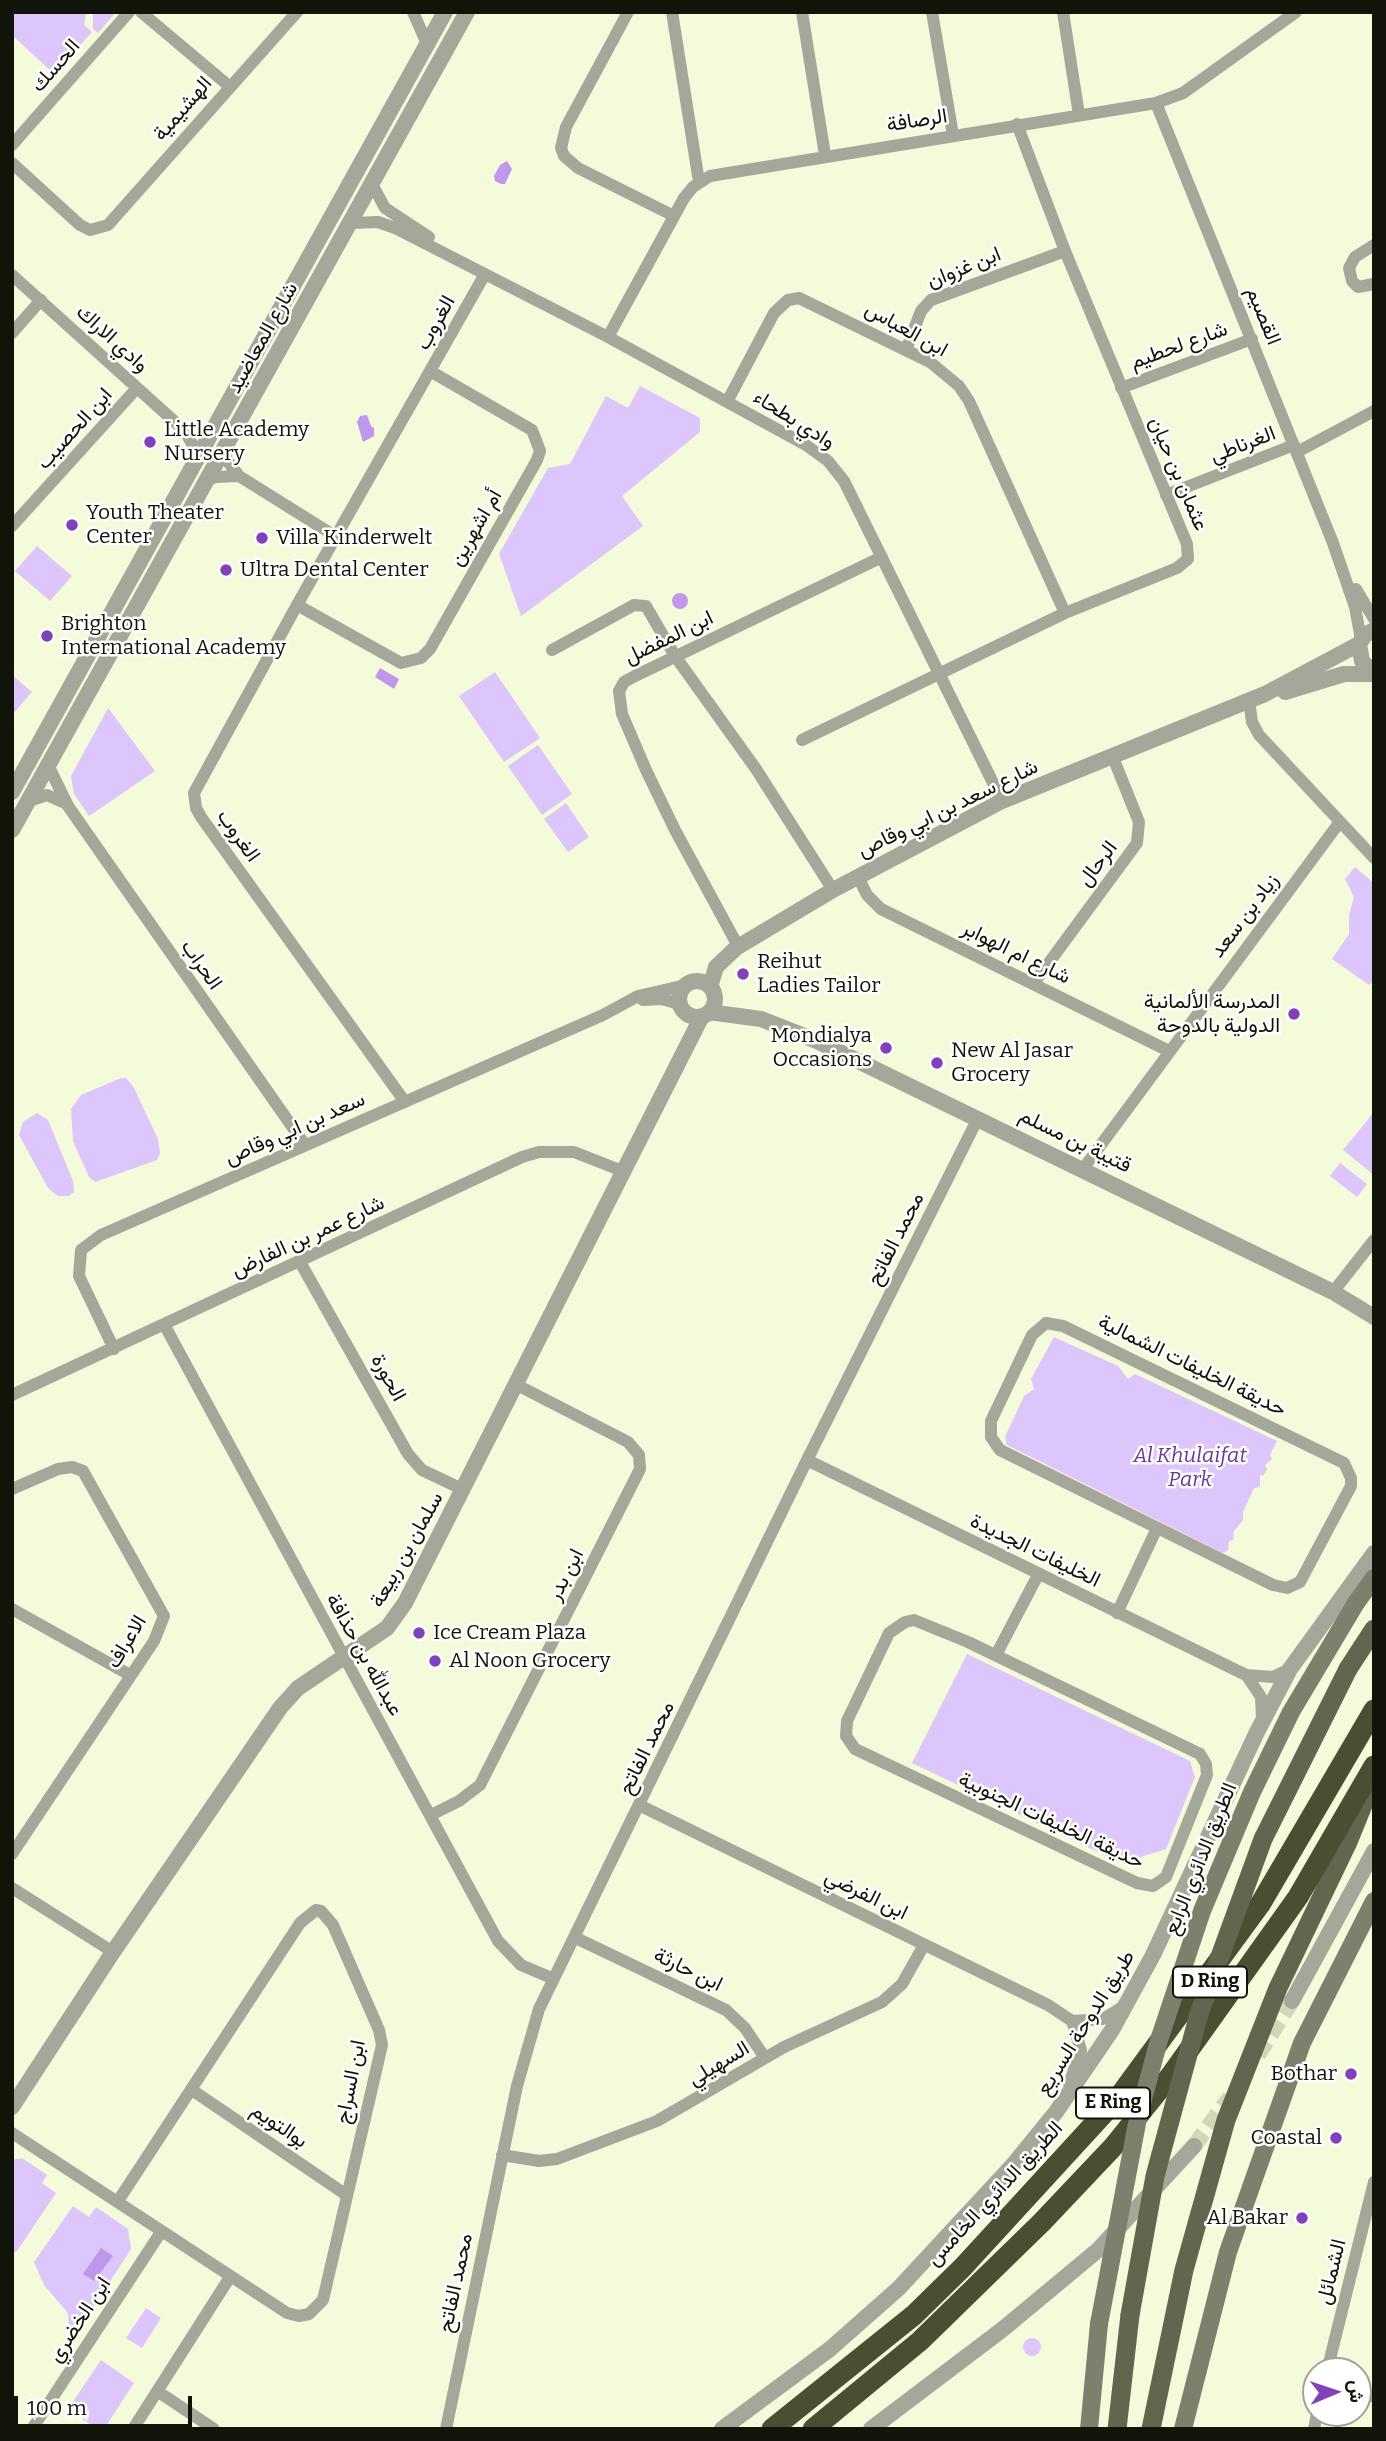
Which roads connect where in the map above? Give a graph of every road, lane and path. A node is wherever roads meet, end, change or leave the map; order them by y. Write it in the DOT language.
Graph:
graph roads {
  1 [pos="129,12"];
  2 [pos="141,12"];
  3 [pos="297,12"];
  4 [pos="413,12"];
  5 [pos="445,12"];
  6 [pos="467,12"];
  7 [pos="628,12"];
  8 [pos="673,12"];
  9 [pos="802,12"];
  10 [pos="932,12"];
  11 [pos="1063,12"];
  12 [pos="1296,12"];
  13 [pos="428,46"];
  14 [pos="229,86"];
  15 [pos="1156,103"];
  16 [pos="1079,115"];
  17 [pos="1017,124"];
  18 [pos="953,135"];
  19 [pos="12,145"];
  20 [pos="825,155"];
  21 [pos="12,163"];
  22 [pos="699,182"];
  23 [pos="372,184"];
  24 [pos="674,216"];
  25 [pos="351,223"];
  26 [pos="1374,246"];
  27 [pos="1065,251"];
  28 [pos="482,272"];
  29 [pos="12,275"];
  30 [pos="1374,284"];
  31 [pos="41,300"];
  32 [pos="12,333"];
  33 [pos="608,337"];
  34 [pos="1252,339"];
  35 [pos="906,350"];
  36 [pos="430,371"];
  37 [pos="137,388"];
  38 [pos="1121,388"];
  39 [pos="727,402"];
  40 [pos="1374,411"];
  41 [pos="217,426"];
  42 [pos="185,431"];
  43 [pos="225,449"];
  44 [pos="1295,449"];
  45 [pos="200,458"];
  46 [pos="239,476"];
  47 [pos="207,481"];
  48 [pos="1166,495"];
  49 [pos="12,526"];
  50 [pos="335,536"];
  51 [pos="1334,543"];
  52 [pos="882,556"];
  53 [pos="297,605"];
  54 [pos="1065,613"];
  55 [pos="1374,619"];
  56 [pos="1365,638"];
  57 [pos="552,650"];
  58 [pos="675,656"];
  59 [pos="939,673"];
  60 [pos="1374,674"];
  61 [pos="1265,694"];
  62 [pos="1249,701"];
  63 [pos="802,740"];
  64 [pos="1112,755"];
  65 [pos="49,767"];
  66 [pos="12,792"];
  67 [pos="29,801"];
  68 [pos="1002,801"];
  69 [pos="68,806"];
  70 [pos="1339,823"];
  71 [pos="12,830"];
  72 [pos="1374,858"];
  73 [pos="858,877"];
  74 [pos="832,890"];
  75 [pos="737,947"];
  76 [pos="1034,983"];
  77 [pos="687,984"];
  78 [pos="711,990"];
  79 [pos="626,1004"];
  80 [pos="682,1008"];
  81 [pos="705,1014"];
  82 [pos="751,1017"];
  83 [pos="1169,1051"];
  84 [pos="680,1054"];
  85 [pos="405,1102"];
  86 [pos="978,1118"];
  87 [pos="305,1145"];
  88 [pos="1083,1168"];
  89 [pos="625,1172"];
  90 [pos="1374,1240"];
  91 [pos="300,1262"];
  92 [pos="1333,1292"];
  93 [pos="1374,1317"];
  94 [pos="165,1326"];
  95 [pos="114,1349"];
  96 [pos="517,1385"];
  97 [pos="12,1395"];
  98 [pos="807,1460"];
  99 [pos="12,1489"];
  100 [pos="464,1490"];
  101 [pos="1157,1528"];
  102 [pos="1374,1553"];
  103 [pos="1038,1575"];
  104 [pos="1374,1578"];
  105 [pos="12,1609"];
  106 [pos="1117,1613"];
  107 [pos="1374,1629"];
  108 [pos="996,1655"];
  109 [pos="343,1659"];
  110 [pos="1290,1670"];
  111 [pos="130,1675"];
  112 [pos="1246,1675"];
  113 [pos="1374,1710"];
  114 [pos="1261,1723"];
  115 [pos="1374,1766"];
  116 [pos="1374,1778"];
  117 [pos="641,1806"];
  118 [pos="431,1815"];
  119 [pos="1374,1851"];
  120 [pos="12,1854"];
  121 [pos="12,1888"];
  122 [pos="1374,1901"];
  123 [pos="576,1938"];
  124 [pos="924,1945"];
  125 [pos="113,1952"];
  126 [pos="554,1979"];
  127 [pos="1129,2001"];
  128 [pos="1292,2001"];
  129 [pos="1072,2021"];
  130 [pos="765,2058"];
  131 [pos="192,2090"];
  132 [pos="12,2107"];
  133 [pos="1056,2112"];
  134 [pos="12,2133"];
  135 [pos="1194,2146"];
  136 [pos="502,2155"];
  137 [pos="1374,2182"];
  138 [pos="345,2194"];
  139 [pos="118,2201"];
  140 [pos="160,2232"];
  141 [pos="230,2277"];
  142 [pos="1330,2357"];
  143 [pos="157,2391"];
  144 [pos="32,2429"];
  145 [pos="132,2429"];
  146 [pos="214,2429"];
  147 [pos="446,2429"];
  148 [pos="722,2429"];
  149 [pos="772,2429"];
  150 [pos="813,2429"];
  151 [pos="871,2429"];
  152 [pos="1088,2429"];
  153 [pos="1116,2429"];
  154 [pos="1151,2429"];
  155 [pos="1183,2429"];
  1 -- 19 [label="street, الحسك"];
  2 -- 14 [label="street"];
  3 -- 14 [label="street, الهشيمية"];
  4 -- 13 [label="street"];
  5 -- 13 [label="street, شارع المعاضيد"];
  6 -- 23 [label="street, شارع المعاضيد"];
  7 -- 24 [label="street"];
  8 -- 22 [label="street"];
  9 -- 20 [label="street"];
  10 -- 18 [label="street"];
  11 -- 16 [label="street"];
  12 -- 15 [label="street, الرصافة"];
  13 -- 41 [label="street, شارع المعاضيد"];
  14 -- 21 [label="street, الهشيمية"];
  15 -- 16 [label="street, الرصافة"];
  15 -- 34 [label="street, القصيم"];
  16 -- 17 [label="street, الرصافة"];
  17 -- 18 [label="street, الرصافة"];
  17 -- 27 [label="street, عثمان بن حيان"];
  18 -- 20 [label="street, الرصافة"];
  20 -- 22 [label="street, الرصافة"];
  22 -- 24 [label="street"];
  23 -- 25 [label="street, شارع المعاضيد"];
  23 -- 28 [label="street, وادي بطحاء"];
  24 -- 33 [label="street"];
  25 -- 28 [label="street, وادي بطحاء"];
  25 -- 43 [label="street, شارع المعاضيد"];
  26 -- 30 [label="street"];
  27 -- 35 [label="street, ابن غزوان"];
  27 -- 38 [label="street, عثمان بن حيان"];
  28 -- 33 [label="street, وادي بطحاء"];
  28 -- 36 [label="street, الغروب"];
  29 -- 31 [label="street, وادي الاراك"];
  31 -- 32 [label="street"];
  31 -- 37 [label="street, وادي الاراك"];
  33 -- 39 [label="street, وادي بطحاء"];
  34 -- 38 [label="street, شارع لحطيم"];
  34 -- 44 [label="street, القصيم"];
  35 -- 39 [label="street, ابن العباس"];
  35 -- 54 [label="street, ابن العباس"];
  36 -- 50 [label="street, الغروب"];
  36 -- 53 [label="street, أم اشهرين"];
  37 -- 42 [label="street, وادي الاراك"];
  37 -- 49 [label="street, ابن الحصيب"];
  38 -- 48 [label="street, عثمان بن حيان"];
  39 -- 52 [label="street, وادي بطحاء"];
  40 -- 44 [label="street, الغرناطي"];
  41 -- 42 [label="street"];
  41 -- 45 [label="street, شارع المعاضيد"];
  42 -- 45 [label="street, وادي الاراك"];
  43 -- 46 [label="street"];
  43 -- 47 [label="street, شارع المعاضيد"];
  44 -- 48 [label="street, الغرناطي"];
  44 -- 51 [label="street, القصيم"];
  45 -- 66 [label="street, شارع المعاضيد"];
  46 -- 47 [label="street"];
  46 -- 50 [label="street"];
  47 -- 65 [label="street, شارع المعاضيد"];
  48 -- 54 [label="street, عثمان بن حيان"];
  50 -- 53 [label="street, الغروب"];
  51 -- 55 [label="street, القصيم"];
  51 -- 56 [label="street, القصيم"];
  52 -- 58 [label="street, ابن المفضل"];
  52 -- 59 [label="street, وادي بطحاء"];
  53 -- 85 [label="street, الغروب"];
  54 -- 59 [label="street, عثمان بن حيان"];
  56 -- 60 [label="street"];
  56 -- 61 [label="street, شارع سعد بن ابي وقاص"];
  57 -- 58 [label="street"];
  58 -- 74 [label="street"];
  58 -- 75 [label="street, ابن المفضل"];
  59 -- 63 [label="street, عثمان بن حيان"];
  59 -- 68 [label="street, وادي بطحاء"];
  60 -- 61 [label="street, شارع سعد بن ابي وقاص"];
  61 -- 62 [label="street, شارع سعد بن ابي وقاص"];
  62 -- 64 [label="street, شارع سعد بن ابي وقاص"];
  62 -- 70 [label="street"];
  64 -- 68 [label="street, شارع سعد بن ابي وقاص"];
  64 -- 76 [label="street, الرحال"];
  65 -- 67 [label="street, شارع المعاضيد"];
  65 -- 69 [label="street, الحراب"];
  67 -- 69 [label="street"];
  67 -- 71 [label="street, شارع المعاضيد"];
  68 -- 73 [label="street, شارع سعد بن ابي وقاص"];
  69 -- 87 [label="street, الحراب"];
  70 -- 72 [label="street"];
  70 -- 83 [label="street, زياد بن سعد"];
  73 -- 74 [label="street, شارع سعد بن ابي وقاص"];
  73 -- 76 [label="street, شارع ام الهوابر"];
  74 -- 75 [label="street, شارع سعد بن ابي وقاص"];
  75 -- 77 [label="street, شارع سعد بن ابي وقاص"];
  75 -- 78 [label="street, شارع سعد بن ابي وقاص"];
  76 -- 83 [label="street, شارع ام الهوابر"];
  77 -- 78 [label="street"];
  77 -- 79 [label="street, شارع سعد بن ابي وقاص"];
  77 -- 80 [label="street"];
  78 -- 81 [label="street"];
  78 -- 82 [label="street, قتيبة بن مسلم"];
  79 -- 80 [label="street"];
  79 -- 85 [label="street, سعد بن ابي وقاص"];
  80 -- 81 [label="street"];
  80 -- 84 [label="street, سلمان بن ربيعة"];
  81 -- 82 [label="street, قتيبة بن مسلم"];
  81 -- 84 [label="street, سلمان بن ربيعة"];
  82 -- 86 [label="street, قتيبة بن مسلم"];
  83 -- 88 [label="street, زياد بن سعد"];
  84 -- 89 [label="street, سلمان بن ربيعة"];
  85 -- 87 [label="street, سعد بن ابي وقاص"];
  86 -- 88 [label="street, قتيبة بن مسلم"];
  86 -- 98 [label="street, محمد الفاتح"];
  87 -- 95 [label="street, سعد بن ابي وقاص"];
  88 -- 92 [label="street, قتيبة بن مسلم"];
  89 -- 91 [label="street, شارع عمر بن الفارض"];
  89 -- 96 [label="street, سلمان بن ربيعة"];
  90 -- 92 [label="street"];
  91 -- 94 [label="street, شارع عمر بن الفارض"];
  91 -- 100 [label="street, الحورة"];
  92 -- 93 [label="street, قتيبة بن مسلم"];
  94 -- 95 [label="street, شارع عمر بن الفارض"];
  94 -- 109 [label="street, عبدالله بن حذافة"];
  95 -- 97 [label="street, شارع عمر بن الفارض"];
  96 -- 100 [label="street, سلمان بن ربيعة"];
  96 -- 118 [label="street, ابن بدر"];
  98 -- 103 [label="street, الخليفات الجديدة"];
  98 -- 117 [label="street, محمد الفاتح"];
  99 -- 111 [label="street, الاعراف"];
  100 -- 109 [label="street, سلمان بن ربيعة"];
  101 -- 101 [label="street, حديقة الخليفات الشمالية"];
  101 -- 106 [label="street"];
  102 -- 110 [label="street, طريق الدوحة السريع"];
  103 -- 106 [label="street, الخليفات الجديدة"];
  103 -- 108 [label="street"];
  104 -- 152 [label="main road, الطريق الدائري الرابع / D Ring, bridge"];
  105 -- 111 [label="street"];
  106 -- 112 [label="street, الخليفات الجديدة"];
  107 -- 153 [label="main road, D Ring, bridge"];
  108 -- 108 [label="street, حديقة الخليفات الجنوبية"];
  109 -- 118 [label="street, عبدالله بن حذافة"];
  109 -- 125 [label="street, سلمان بن ربيعة"];
  110 -- 112 [label="street, الخليفات الجديدة"];
  110 -- 114 [label="street, طريق الدوحة السريع"];
  111 -- 120 [label="street, الاعراف"];
  112 -- 114 [label="street"];
  113 -- 149 [label="highway, الطريق الدائري الخامس / E Ring"];
  114 -- 127 [label="street, طريق الدوحة السريع"];
  115 -- 150 [label="highway, E Ring"];
  116 -- 154 [label="main road, D Ring"];
  117 -- 123 [label="street, محمد الفاتح"];
  117 -- 124 [label="street, ابن الفرضي"];
  118 -- 126 [label="street, عبدالله بن حذافة"];
  119 -- 128 [label="street"];
  121 -- 125 [label="street"];
  122 -- 155 [label="main road"];
  123 -- 126 [label="street, محمد الفاتح"];
  123 -- 130 [label="street, ابن حارثة"];
  124 -- 129 [label="street, ابن الفرضي"];
  124 -- 130 [label="street, السهيلي"];
  125 -- 132 [label="street, سلمان بن ربيعة"];
  126 -- 136 [label="street, محمد الفاتح"];
  127 -- 129 [label="street"];
  127 -- 133 [label="street, طريق الدوحة السريع"];
  129 -- 133 [label="street"];
  130 -- 136 [label="street, السهيلي"];
  131 -- 138 [label="street, بوالتويم"];
  131 -- 138 [label="street, ابن السراج"];
  131 -- 139 [label="street, ابن السراج"];
  133 -- 148 [label="street, طريق الدوحة السريع"];
  134 -- 139 [label="street, ابن السراج"];
  135 -- 151 [label="street"];
  136 -- 147 [label="street, محمد الفاتح"];
  137 -- 142 [label="street, الشمائل"];
  138 -- 141 [label="street, ابن السراج"];
  139 -- 140 [label="street, ابن السراج"];
  140 -- 141 [label="street, ابن السراج"];
  140 -- 144 [label="street, ابن الخضري"];
  141 -- 143 [label="street"];
  143 -- 145 [label="street"];
  143 -- 146 [label="street"];
}
